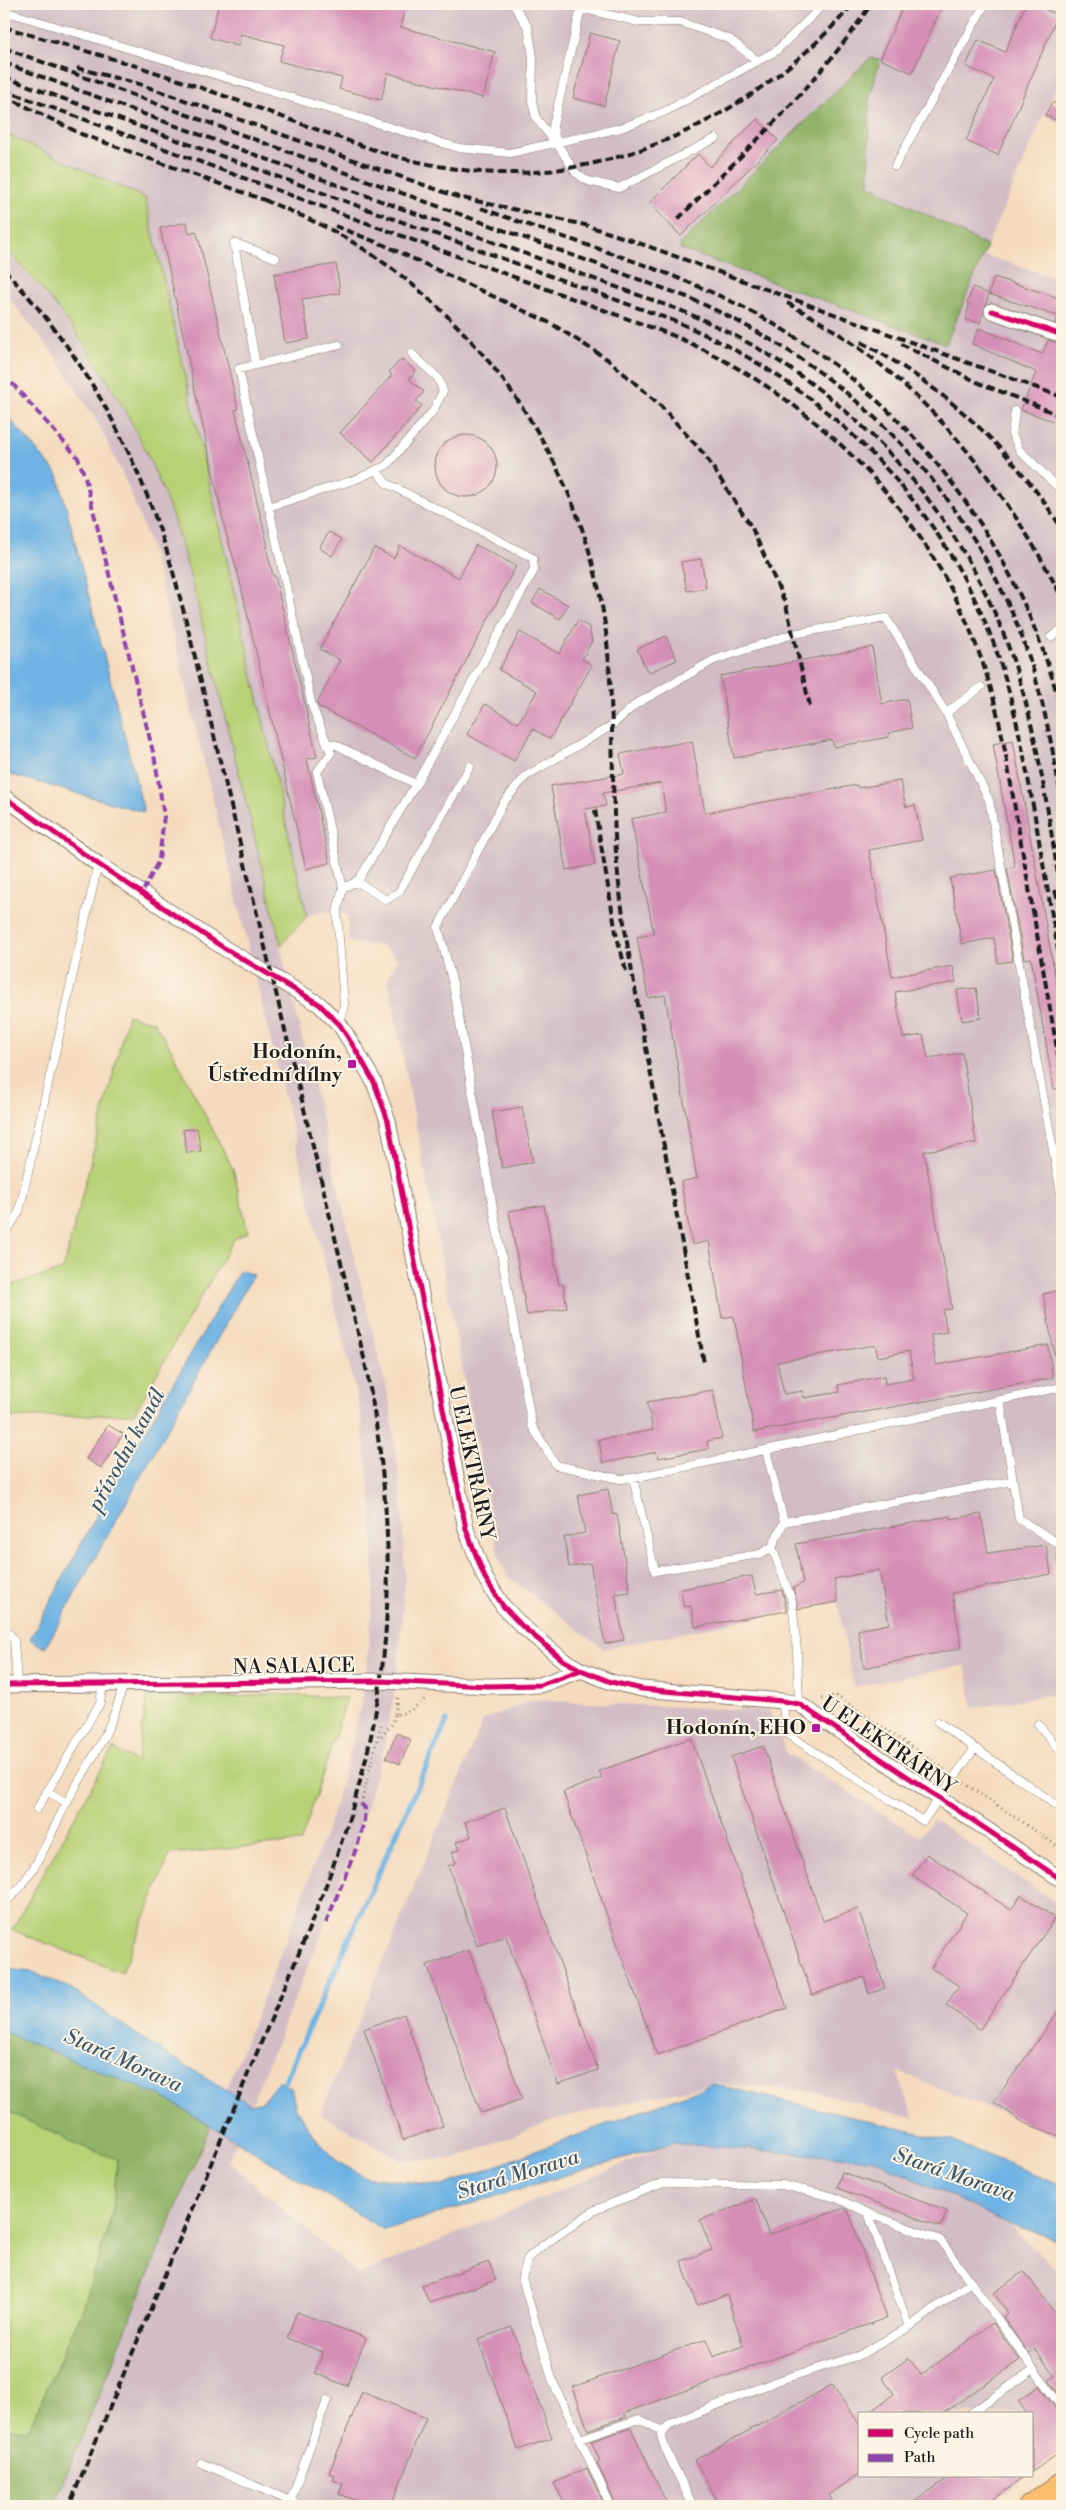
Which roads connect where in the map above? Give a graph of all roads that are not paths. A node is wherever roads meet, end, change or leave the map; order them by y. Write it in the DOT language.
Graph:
graph roads {
  1 [pos="513,4"];
  2 [pos="564,4"];
  3 [pos="820,4"];
  4 [pos="985,4"];
  5 [pos="581,8"];
  6 [pos="4,11"];
  7 [pos="758,61"];
  8 [pos="716,138"];
  9 [pos="556,142"];
  10 [pos="895,166"];
  11 [pos="276,258"];
  12 [pos="992,311"];
  13 [pos="1062,335"];
  14 [pos="339,344"];
  15 [pos="412,354"];
  16 [pos="256,365"];
  17 [pos="1015,411"];
  18 [pos="376,470"];
  19 [pos="1062,491"];
  20 [pos="268,506"];
  21 [pos="1062,629"];
  22 [pos="1051,637"];
  23 [pos="981,687"];
  24 [pos="946,713"];
  25 [pos="327,743"];
  26 [pos="470,766"];
  27 [pos="416,784"];
  28 [pos="4,798"];
  29 [pos="98,864"];
  30 [pos="356,882"];
  31 [pos="343,888"];
  32 [pos="340,1025"];
  33 [pos="1062,1199"];
  34 [pos="4,1235"];
  35 [pos="1062,1387"];
  36 [pos="1000,1400"];
  37 [pos="766,1450"];
  38 [pos="633,1478"];
  39 [pos="1014,1481"];
  40 [pos="784,1522"];
  41 [pos="772,1547"];
  42 [pos="1062,1561"];
  43 [pos="4,1627"];
  44 [pos="581,1670"];
  45 [pos="10,1684"];
  46 [pos="123,1684"];
  47 [pos="103,1685"];
  48 [pos="782,1701"];
  49 [pos="799,1704"];
  50 [pos="938,1722"];
  51 [pos="1038,1724"];
  52 [pos="975,1748"];
  53 [pos="1062,1752"];
  54 [pos="47,1791"];
  55 [pos="938,1798"];
  56 [pos="67,1803"];
  57 [pos="37,1809"];
  58 [pos="1062,1809"];
  59 [pos="1062,1880"];
  60 [pos="4,1903"];
  61 [pos="868,2213"];
  62 [pos="971,2282"];
  63 [pos="909,2327"];
  64 [pos="1034,2369"];
  65 [pos="327,2400"];
  66 [pos="1062,2408"];
  67 [pos="973,2412"];
  68 [pos="664,2432"];
  69 [pos="580,2439"];
  70 [pos="201,2463"];
  71 [pos="1062,2486"];
  72 [pos="290,2502"];
  73 [pos="302,2506"];
  74 [pos="611,2506"];
  75 [pos="693,2506"];
  76 [pos="1031,2506"];
  1 -- 9 [label="lane"];
  2 -- 5 [label="lane"];
  3 -- 7 [label="lane"];
  4 -- 10 [label="lane"];
  5 -- 7 [label="lane"];
  5 -- 9 [label="lane"];
  6 -- 9 [label="lane"];
  7 -- 9 [label="lane"];
  8 -- 9 [label="lane"];
  11 -- 16 [label="lane"];
  12 -- 13 [label="street"];
  14 -- 16 [label="lane"];
  15 -- 18 [label="lane"];
  16 -- 20 [label="lane"];
  17 -- 19 [label="lane"];
  18 -- 20 [label="lane"];
  18 -- 27 [label="lane"];
  20 -- 25 [label="lane"];
  21 -- 22 [label="lane"];
  23 -- 24 [label="lane"];
  24 -- 33 [label="lane"];
  24 -- 38 [label="lane"];
  25 -- 27 [label="lane"];
  25 -- 31 [label="lane"];
  26 -- 30 [label="lane"];
  27 -- 30 [label="lane"];
  28 -- 29 [label="street, U ELEKTRÁRNY"];
  29 -- 32 [label="street, U ELEKTRÁRNY"];
  29 -- 34 [label="lane"];
  30 -- 31 [label="lane"];
  31 -- 32 [label="lane"];
  32 -- 44 [label="street, U ELEKTRÁRNY"];
  35 -- 36 [label="lane"];
  36 -- 37 [label="lane"];
  36 -- 39 [label="lane"];
  37 -- 38 [label="lane"];
  37 -- 40 [label="lane"];
  38 -- 41 [label="lane"];
  39 -- 40 [label="lane"];
  39 -- 42 [label="lane"];
  40 -- 41 [label="lane"];
  41 -- 49 [label="lane"];
  43 -- 45 [label="lane"];
  44 -- 46 [label="street, NA SALAJCE"];
  44 -- 48 [label="street, U ELEKTRÁRNY"];
  45 -- 47 [label="street, NA SALAJCE"];
  46 -- 47 [label="street, NA SALAJCE"];
  46 -- 56 [label="lane"];
  47 -- 54 [label="lane"];
  48 -- 49 [label="street, U ELEKTRÁRNY"];
  48 -- 55 [label="lane"];
  49 -- 55 [label="street, U ELEKTRÁRNY"];
  50 -- 52 [label="lane"];
  51 -- 53 [label="lane"];
  52 -- 55 [label="lane"];
  52 -- 58 [label="lane"];
  54 -- 56 [label="lane"];
  54 -- 57 [label="lane"];
  55 -- 59 [label="street, U ELEKTRÁRNY"];
  56 -- 60 [label="lane"];
  61 -- 62 [label="lane"];
  61 -- 63 [label="lane"];
  61 -- 69 [label="lane"];
  62 -- 63 [label="lane"];
  62 -- 64 [label="lane"];
  63 -- 68 [label="lane"];
  64 -- 66 [label="lane"];
  64 -- 67 [label="lane"];
  65 -- 72 [label="lane"];
  68 -- 69 [label="lane"];
  68 -- 75 [label="lane"];
  69 -- 74 [label="lane"];
  70 -- 72 [label="lane"];
  71 -- 76 [label="main road"];
  72 -- 73 [label="lane"];
}
